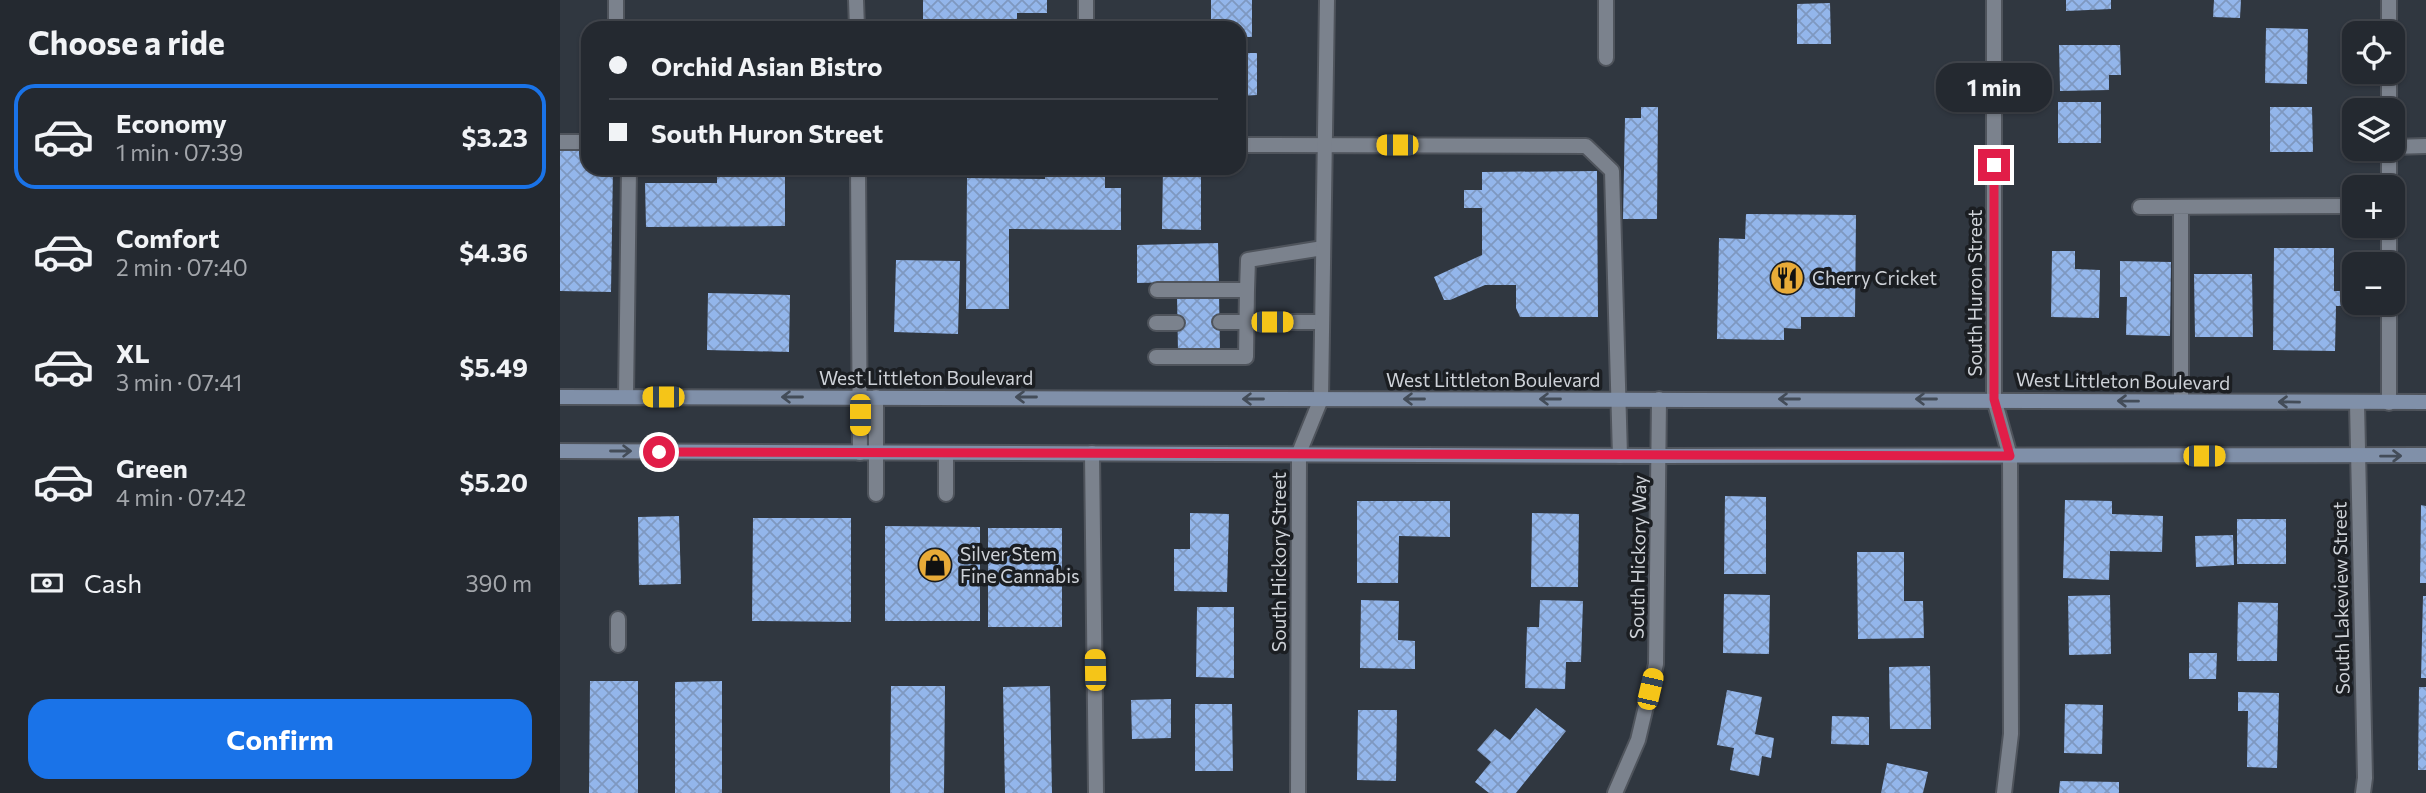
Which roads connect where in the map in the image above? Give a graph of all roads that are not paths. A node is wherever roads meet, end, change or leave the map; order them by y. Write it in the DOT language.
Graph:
graph roads {
  1 [pos="616,0"];
  2 [pos="856,0"];
  3 [pos="1086,0"];
  4 [pos="1327,0"];
  5 [pos="1606,0"];
  6 [pos="1994,0"];
  7 [pos="2389,0"];
  8 [pos="616,21"];
  9 [pos="856,21"];
  10 [pos="1086,21"];
  11 [pos="2389,21"];
  12 [pos="1606,58"];
  13 [pos="560,142"];
  14 [pos="581,142"];
  15 [pos="1246,145"];
  16 [pos="1325,145"];
  17 [pos="2426,146"];
  18 [pos="2405,147"];
  19 [pos="629,175"];
  20 [pos="858,175"];
  21 [pos="2342,206"];
  22 [pos="2140,207"];
  23 [pos="2181,207"];
  24 [pos="1323,248"];
  25 [pos="1157,290"];
  26 [pos="1247,290"];
  27 [pos="2389,315"];
  28 [pos="1220,322"];
  29 [pos="1247,322"];
  30 [pos="1322,322"];
  31 [pos="1156,323"];
  32 [pos="1177,323"];
  33 [pos="1156,357"];
  34 [pos="560,397"];
  35 [pos="626,397"];
  36 [pos="860,397"];
  37 [pos="876,397"];
  38 [pos="1321,399"];
  39 [pos="1619,399"];
  40 [pos="1659,399"];
  41 [pos="1994,399"];
  42 [pos="2181,401"];
  43 [pos="2426,402"];
  44 [pos="2357,403"];
  45 [pos="2389,403"];
  46 [pos="560,451"];
  47 [pos="860,453"];
  48 [pos="876,453"];
  49 [pos="946,453"];
  50 [pos="1092,453"];
  51 [pos="1299,453"];
  52 [pos="2426,455"];
  53 [pos="1620,456"];
  54 [pos="1659,456"];
  55 [pos="2010,456"];
  56 [pos="2357,456"];
  57 [pos="876,494"];
  58 [pos="946,494"];
  59 [pos="618,619"];
  60 [pos="618,645"];
  61 [pos="1096,793"];
  62 [pos="1298,793"];
  63 [pos="1615,793"];
  64 [pos="2004,793"];
  65 [pos="2363,793"];
  1 -- 8 [label="street"];
  2 -- 9 [label="street"];
  3 -- 10 [label="street"];
  4 -- 16 [label="street, South Hickory Street"];
  5 -- 12 [label="street"];
  6 -- 41 [label="street, South Huron Street"];
  7 -- 11 [label="street"];
  13 -- 14 [label="street"];
  15 -- 16 [label="street"];
  16 -- 24 [label="street, South Hickory Street"];
  16 -- 39 [label="street"];
  17 -- 18 [label="street"];
  19 -- 35 [label="street"];
  20 -- 36 [label="street"];
  21 -- 23 [label="street"];
  22 -- 23 [label="street"];
  23 -- 42 [label="street"];
  24 -- 26 [label="street"];
  24 -- 30 [label="street, South Hickory Street"];
  25 -- 26 [label="street"];
  26 -- 29 [label="street"];
  27 -- 45 [label="street"];
  28 -- 29 [label="street"];
  29 -- 30 [label="street"];
  29 -- 33 [label="street"];
  30 -- 38 [label="street, South Hickory Street"];
  31 -- 32 [label="street"];
  34 -- 35 [label="main road, West Littleton Boulevard"];
  36 -- 35 [label="main road, West Littleton Boulevard, one-way"];
  36 -- 37 [label="main road, West Littleton Boulevard"];
  36 -- 47 [label="street"];
  38 -- 37 [label="main road, West Littleton Boulevard, one-way"];
  37 -- 48 [label="street"];
  39 -- 38 [label="main road, West Littleton Boulevard, one-way"];
  38 -- 51 [label="street, South Hickory Street"];
  39 -- 40 [label="main road, West Littleton Boulevard"];
  39 -- 53 [label="street"];
  41 -- 40 [label="main road, West Littleton Boulevard, one-way"];
  40 -- 54 [label="street, South Hickory Way"];
  42 -- 41 [label="main road, West Littleton Boulevard, one-way"];
  41 -- 55 [label="street, South Huron Street"];
  44 -- 42 [label="main road, West Littleton Boulevard, one-way"];
  43 -- 45 [label="main road, West Littleton Boulevard"];
  44 -- 45 [label="main road, West Littleton Boulevard"];
  44 -- 56 [label="street, South Lakeview Street"];
  46 -- 47 [label="main road, one-way"];
  47 -- 48 [label="main road"];
  48 -- 49 [label="main road"];
  48 -- 57 [label="street"];
  49 -- 50 [label="main road"];
  49 -- 58 [label="street"];
  50 -- 51 [label="main road"];
  50 -- 61 [label="street"];
  51 -- 53 [label="main road"];
  51 -- 62 [label="street, South Hickory Street"];
  56 -- 52 [label="main road, one-way"];
  53 -- 54 [label="main road"];
  54 -- 55 [label="main road"];
  54 -- 63 [label="street, South Hickory Way"];
  55 -- 56 [label="main road"];
  55 -- 64 [label="street, South Huron Street"];
  56 -- 65 [label="street, South Lakeview Street"];
  59 -- 60 [label="street"];
}
